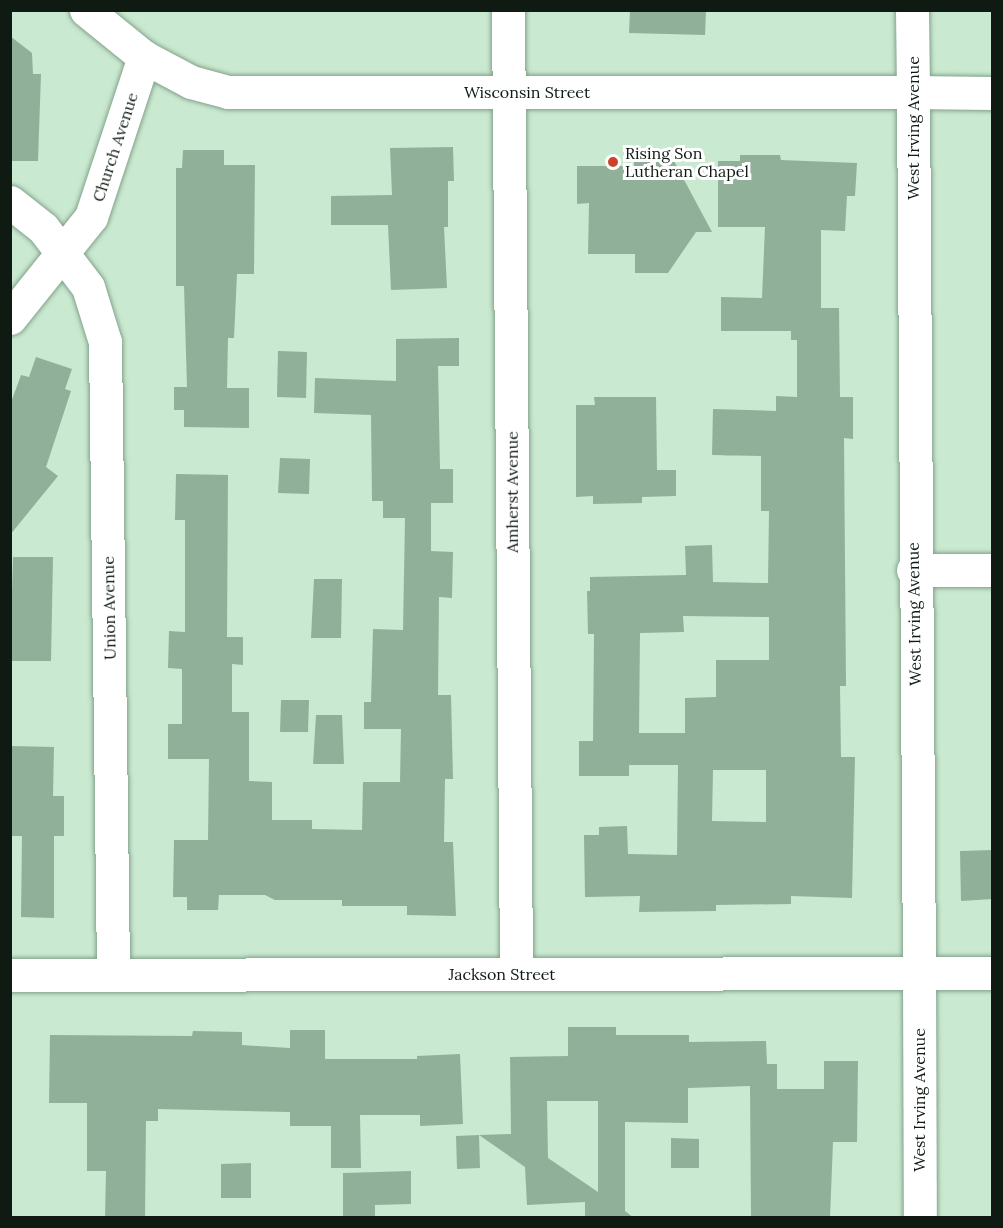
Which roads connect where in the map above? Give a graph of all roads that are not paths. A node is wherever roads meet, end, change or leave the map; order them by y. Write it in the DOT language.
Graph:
graph roads {
  1 [pos="86,10"];
  2 [pos="508,10"];
  3 [pos="912,10"];
  4 [pos="144,57"];
  5 [pos="509,92"];
  6 [pos="913,92"];
  7 [pos="993,93"];
  8 [pos="10,202"];
  9 [pos="61,255"];
  10 [pos="17,296"];
  11 [pos="913,570"];
  12 [pos="993,570"];
  13 [pos="919,972"];
  14 [pos="993,973"];
  15 [pos="113,974"];
  16 [pos="516,974"];
  17 [pos="10,975"];
  18 [pos="920,1218"];
  1 -- 4 [label="main road, Wisconsin Street"];
  2 -- 5 [label="main road, Amherst Avenue"];
  3 -- 6 [label="main road, West Irving Avenue"];
  4 -- 5 [label="main road, Wisconsin Street"];
  4 -- 9 [label="main road, Church Avenue"];
  5 -- 6 [label="main road, Wisconsin Street"];
  5 -- 16 [label="main road, Amherst Avenue"];
  6 -- 7 [label="main road, Wisconsin Street"];
  6 -- 11 [label="main road, West Irving Avenue"];
  8 -- 9 [label="main road, Union Avenue"];
  9 -- 10 [label="main road, Church Avenue"];
  9 -- 15 [label="main road, Union Avenue"];
  11 -- 12 [label="main road"];
  11 -- 13 [label="main road, West Irving Avenue"];
  13 -- 14 [label="main road, Jackson Street"];
  13 -- 16 [label="main road, Jackson Street"];
  13 -- 18 [label="main road, West Irving Avenue"];
  15 -- 16 [label="main road, Jackson Street"];
  15 -- 17 [label="main road, Jackson Street"];
}
